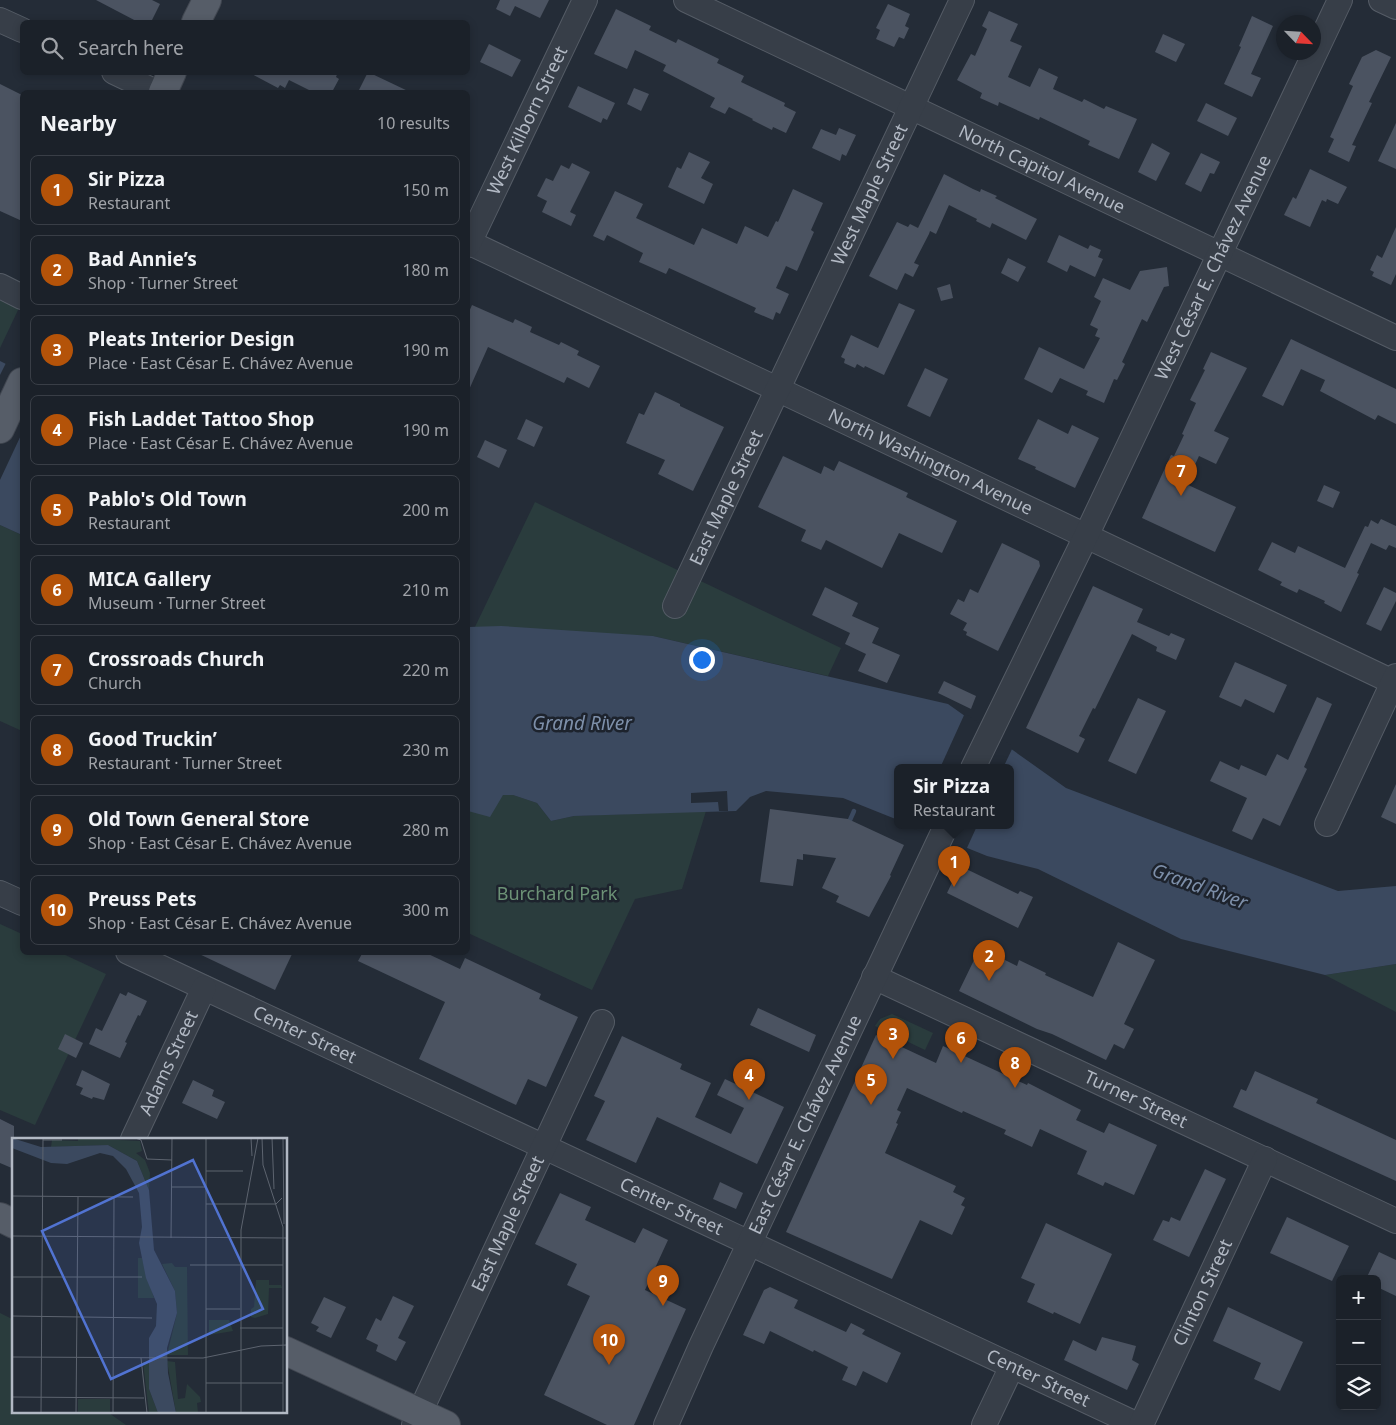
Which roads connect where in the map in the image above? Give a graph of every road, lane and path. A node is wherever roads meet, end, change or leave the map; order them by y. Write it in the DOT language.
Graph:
graph roads {
  1 [pos="207,0"];
  2 [pos="585,0"];
  3 [pos="686,0"];
  4 [pos="962,0"];
  5 [pos="1340,0"];
  6 [pos="1381,0"];
  7 [pos="1396,7"];
  8 [pos="0,20"];
  9 [pos="197,20"];
  10 [pos="20,29"];
  11 [pos="120,75"];
  12 [pos="171,75"];
  13 [pos="152,90"];
  14 [pos="164,90"];
  15 [pos="911,107"];
  16 [pos="470,240"];
  17 [pos="470,245"];
  18 [pos="1219,254"];
  19 [pos="0,286"];
  20 [pos="20,296"];
  21 [pos="1396,338"];
  22 [pos="20,386"];
  23 [pos="777,389"];
  24 [pos="0,429"];
  25 [pos="1086,536"];
  26 [pos="675,606"];
  27 [pos="1394,679"];
  28 [pos="975,764"];
  29 [pos="1327,824"];
  30 [pos="945,829"];
  31 [pos="0,893"];
  32 [pos="20,902"];
  33 [pos="134,955"];
  34 [pos="874,977"];
  35 [pos="204,988"];
  36 [pos="602,1022"];
  37 [pos="133,1138"];
  38 [pos="542,1146"];
  39 [pos="1265,1159"];
  40 [pos="0,1218"];
  41 [pos="1396,1221"];
  42 [pos="12,1223"];
  43 [pos="750,1242"];
  44 [pos="288,1352"];
  45 [pos="1012,1366"];
  46 [pos="417,1419"];
  47 [pos="446,1425"];
  48 [pos="666,1425"];
  49 [pos="984,1425"];
  50 [pos="1140,1425"];
  1 -- 9 [label="main road"];
  2 -- 16 [label="street, West Kilborn Street"];
  3 -- 15 [label="street, North Capitol Avenue"];
  4 -- 15 [label="street, West Maple Street"];
  5 -- 18 [label="street, West César E. Chávez Avenue"];
  6 -- 7 [label="street"];
  8 -- 10 [label="street"];
  11 -- 13 [label="street"];
  12 -- 14 [label="main road"];
  15 -- 18 [label="street, North Capitol Avenue"];
  15 -- 23 [label="street, West Maple Street"];
  17 -- 23 [label="street, North Washington Avenue"];
  18 -- 21 [label="street, North Capitol Avenue"];
  18 -- 25 [label="street, West César E. Chávez Avenue"];
  19 -- 20 [label="street"];
  22 -- 24 [label="main road"];
  23 -- 25 [label="street, North Washington Avenue"];
  23 -- 26 [label="street, East Maple Street"];
  25 -- 27 [label="street, North Washington Avenue"];
  25 -- 28 [label="street"];
  27 -- 29 [label="street"];
  30 -- 34 [label="street, East César E. Chávez Avenue"];
  31 -- 32 [label="street"];
  33 -- 35 [label="street, Center Street"];
  34 -- 39 [label="street, Turner Street"];
  34 -- 43 [label="street, East César E. Chávez Avenue"];
  35 -- 37 [label="street, Adams Street"];
  35 -- 38 [label="street, Center Street"];
  36 -- 38 [label="street, East Maple Street"];
  38 -- 43 [label="street, Center Street"];
  38 -- 46 [label="street, East Maple Street"];
  39 -- 41 [label="street, Turner Street"];
  39 -- 50 [label="street, Clinton Street"];
  40 -- 42 [label="main road"];
  43 -- 45 [label="street, Center Street"];
  43 -- 48 [label="street, East César E. Chávez Avenue"];
  44 -- 46 [label="main road"];
  45 -- 49 [label="street"];
  45 -- 50 [label="street, Center Street"];
  46 -- 47 [label="main road"];
}
